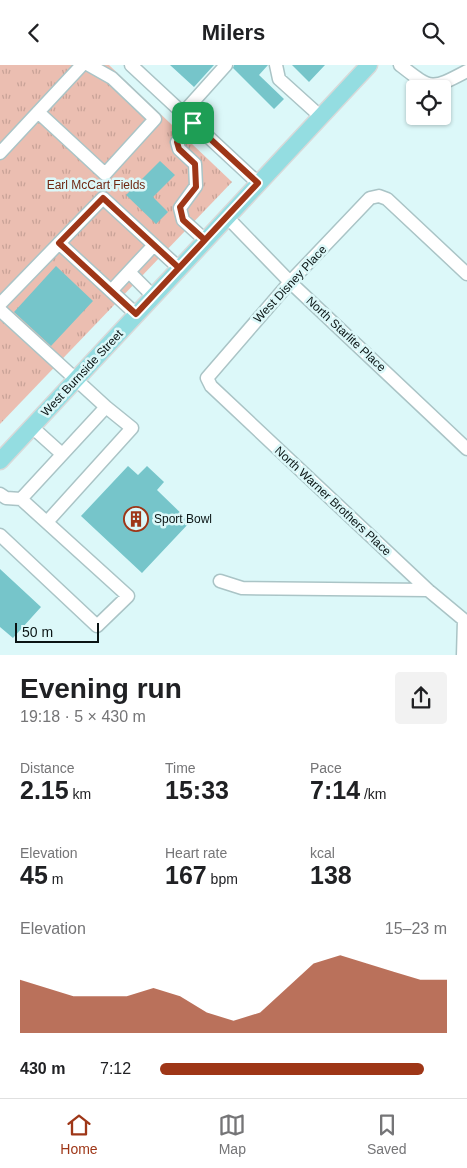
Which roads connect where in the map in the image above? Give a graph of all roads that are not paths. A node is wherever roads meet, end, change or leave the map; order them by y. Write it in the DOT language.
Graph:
graph roads {
  1 [pos="82,65"];
  2 [pos="89,65"];
  3 [pos="131,65"];
  4 [pos="226,65"];
  5 [pos="276,65"];
  6 [pos="368,65"];
  7 [pos="400,65"];
  8 [pos="467,71"];
  9 [pos="38,111"];
  10 [pos="182,113"];
  11 [pos="320,116"];
  12 [pos="193,123"];
  13 [pos="0,153"];
  14 [pos="258,183"];
  15 [pos="227,217"];
  16 [pos="205,240"];
  17 [pos="59,243"];
  18 [pos="154,245"];
  19 [pos="179,268"];
  20 [pos="129,272"];
  21 [pos="467,274"];
  22 [pos="290,282"];
  23 [pos="111,291"];
  24 [pos="153,296"];
  25 [pos="0,304"];
  26 [pos="0,310"];
  27 [pos="136,314"];
  28 [pos="207,378"];
  29 [pos="76,379"];
  30 [pos="106,407"];
  31 [pos="32,427"];
  32 [pos="467,449"];
  33 [pos="62,454"];
  34 [pos="0,461"];
  35 [pos="21,499"];
  36 [pos="2,500"];
  37 [pos="47,522"];
  38 [pos="0,535"];
  39 [pos="220,581"];
  40 [pos="428,590"];
  41 [pos="465,619"];
  42 [pos="463,655"];
  1 -- 9 [label="street"];
  2 -- 9 [label="street"];
  3 -- 10 [label="street"];
  4 -- 10 [label="street"];
  5 -- 11 [label="street"];
  6 -- 11 [label="main road, West Burnside Street"];
  7 -- 8 [label="street"];
  9 -- 13 [label="street"];
  10 -- 12 [label="street"];
  11 -- 14 [label="main road, West Burnside Street"];
  12 -- 14 [label="street"];
  12 -- 16 [label="street"];
  14 -- 15 [label="main road, West Burnside Street"];
  15 -- 16 [label="main road, West Burnside Street"];
  15 -- 22 [label="street, North Starlite Place"];
  16 -- 19 [label="main road, West Burnside Street"];
  17 -- 18 [label="street"];
  17 -- 23 [label="street"];
  17 -- 25 [label="street"];
  18 -- 19 [label="street"];
  18 -- 20 [label="street"];
  19 -- 24 [label="main road, West Burnside Street"];
  20 -- 23 [label="street"];
  20 -- 24 [label="street"];
  21 -- 22 [label="street, West Disney Place"];
  22 -- 28 [label="street, West Disney Place"];
  22 -- 32 [label="street, North Starlite Place"];
  23 -- 27 [label="street"];
  24 -- 27 [label="main road, West Burnside Street"];
  26 -- 29 [label="street"];
  27 -- 29 [label="main road, West Burnside Street"];
  28 -- 40 [label="street, North Warner Brothers Place"];
  29 -- 30 [label="street"];
  29 -- 31 [label="main road, West Burnside Street"];
  30 -- 33 [label="street"];
  30 -- 37 [label="street"];
  31 -- 33 [label="street"];
  31 -- 34 [label="main road, West Burnside Street"];
  33 -- 35 [label="street"];
  35 -- 36 [label="street"];
  35 -- 37 [label="street"];
  37 -- 38 [label="street"];
  39 -- 40 [label="street"];
  40 -- 41 [label="street, North Warner Brothers Place"];
  41 -- 42 [label="street"];
}
